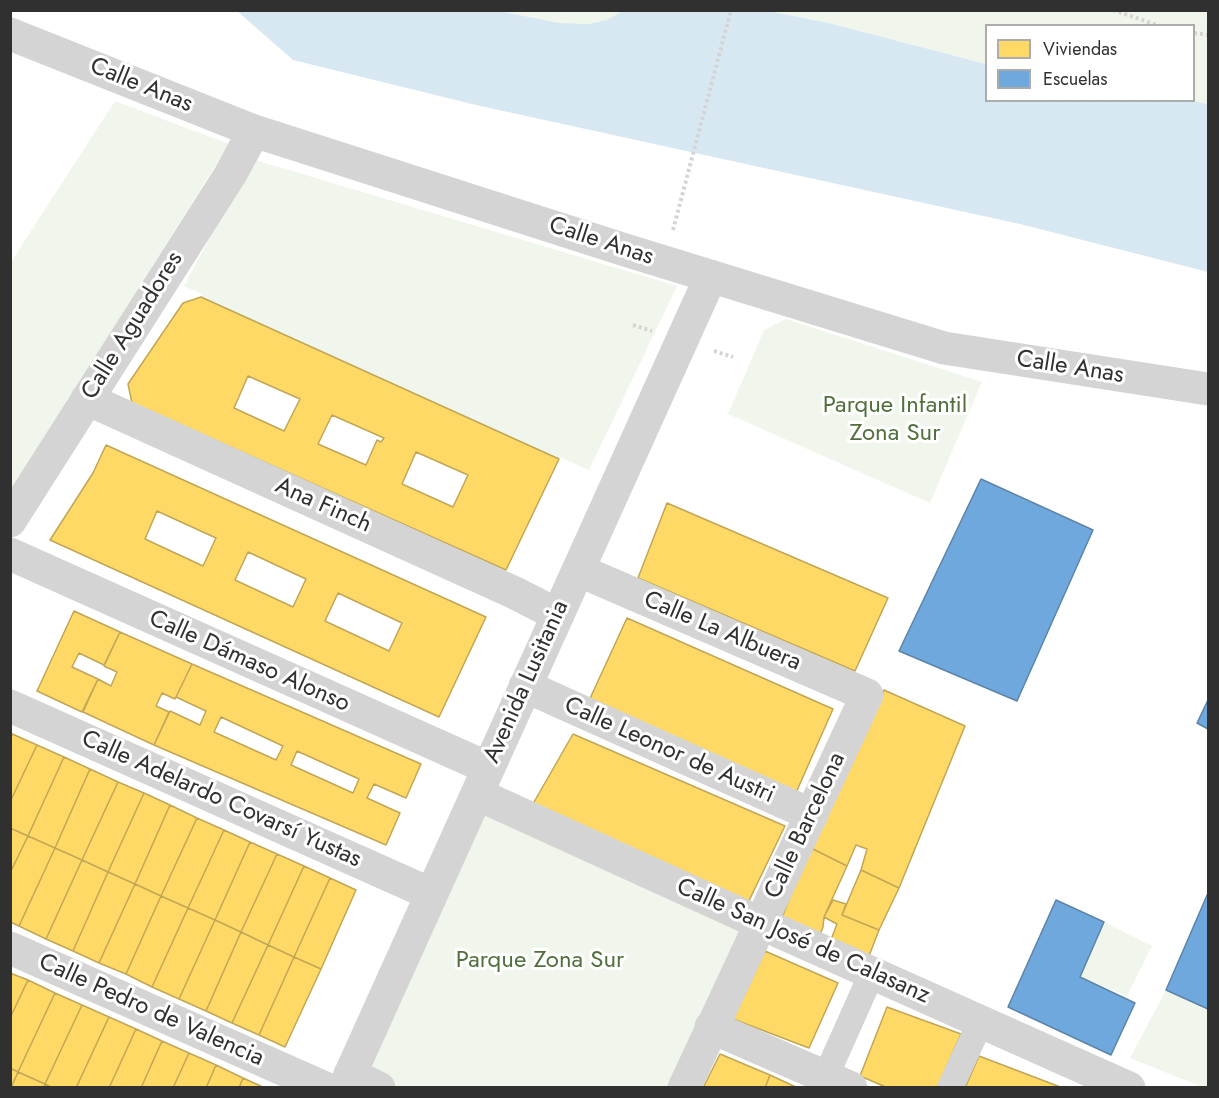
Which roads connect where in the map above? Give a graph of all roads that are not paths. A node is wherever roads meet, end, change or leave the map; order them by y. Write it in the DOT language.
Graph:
graph roads {
  1 [pos="10,34"];
  2 [pos="254,131"];
  3 [pos="711,276"];
  4 [pos="1209,389"];
  5 [pos="87,399"];
  6 [pos="10,521"];
  7 [pos="10,554"];
  8 [pos="578,570"];
  9 [pos="558,615"];
  10 [pos="525,686"];
  11 [pos="867,694"];
  12 [pos="10,706"];
  13 [pos="483,781"];
  14 [pos="812,815"];
  15 [pos="431,894"];
  16 [pos="760,923"];
  17 [pos="10,948"];
  18 [pos="872,973"];
  19 [pos="981,1021"];
  20 [pos="711,1026"];
  21 [pos="838,1082"];
  22 [pos="340,1083"];
  23 [pos="379,1088"];
  24 [pos="684,1088"];
  25 [pos="950,1088"];
  26 [pos="1130,1088"];
  1 -- 2 [label="street, Calle Anas"];
  2 -- 3 [label="street, Calle Anas"];
  2 -- 5 [label="street, Calle Aguadores"];
  3 -- 4 [label="street, Calle Anas"];
  3 -- 8 [label="street, Avenida Lusitania"];
  5 -- 6 [label="street, Calle Aguadores"];
  5 -- 9 [label="street, Ana Finch"];
  7 -- 13 [label="street, Calle Dámaso Alonso"];
  8 -- 9 [label="street, Avenida Lusitania"];
  8 -- 11 [label="street, Calle La Albuera"];
  9 -- 10 [label="street, Avenida Lusitania"];
  10 -- 13 [label="street, Avenida Lusitania"];
  10 -- 14 [label="street, Calle Leonor de Austri"];
  11 -- 14 [label="street, Calle Barcelona"];
  12 -- 15 [label="street, Calle Adelardo Covarsí Yustas"];
  13 -- 15 [label="street, Avenida Lusitania"];
  13 -- 16 [label="street, Calle San José de Calasanz"];
  14 -- 16 [label="street, Calle Barcelona"];
  15 -- 22 [label="street, Avenida Lusitania"];
  16 -- 18 [label="street, Calle San José de Calasanz"];
  16 -- 20 [label="street, Calle Barcelona"];
  17 -- 22 [label="street, Calle Pedro de Valencia"];
  18 -- 19 [label="street, Calle San José de Calasanz"];
  18 -- 21 [label="street"];
  19 -- 25 [label="street"];
  19 -- 26 [label="street, Calle San José de Calasanz"];
  20 -- 21 [label="street"];
  20 -- 24 [label="street, Calle Barcelona"];
  22 -- 23 [label="street, Calle Pedro de Valencia"];
}
